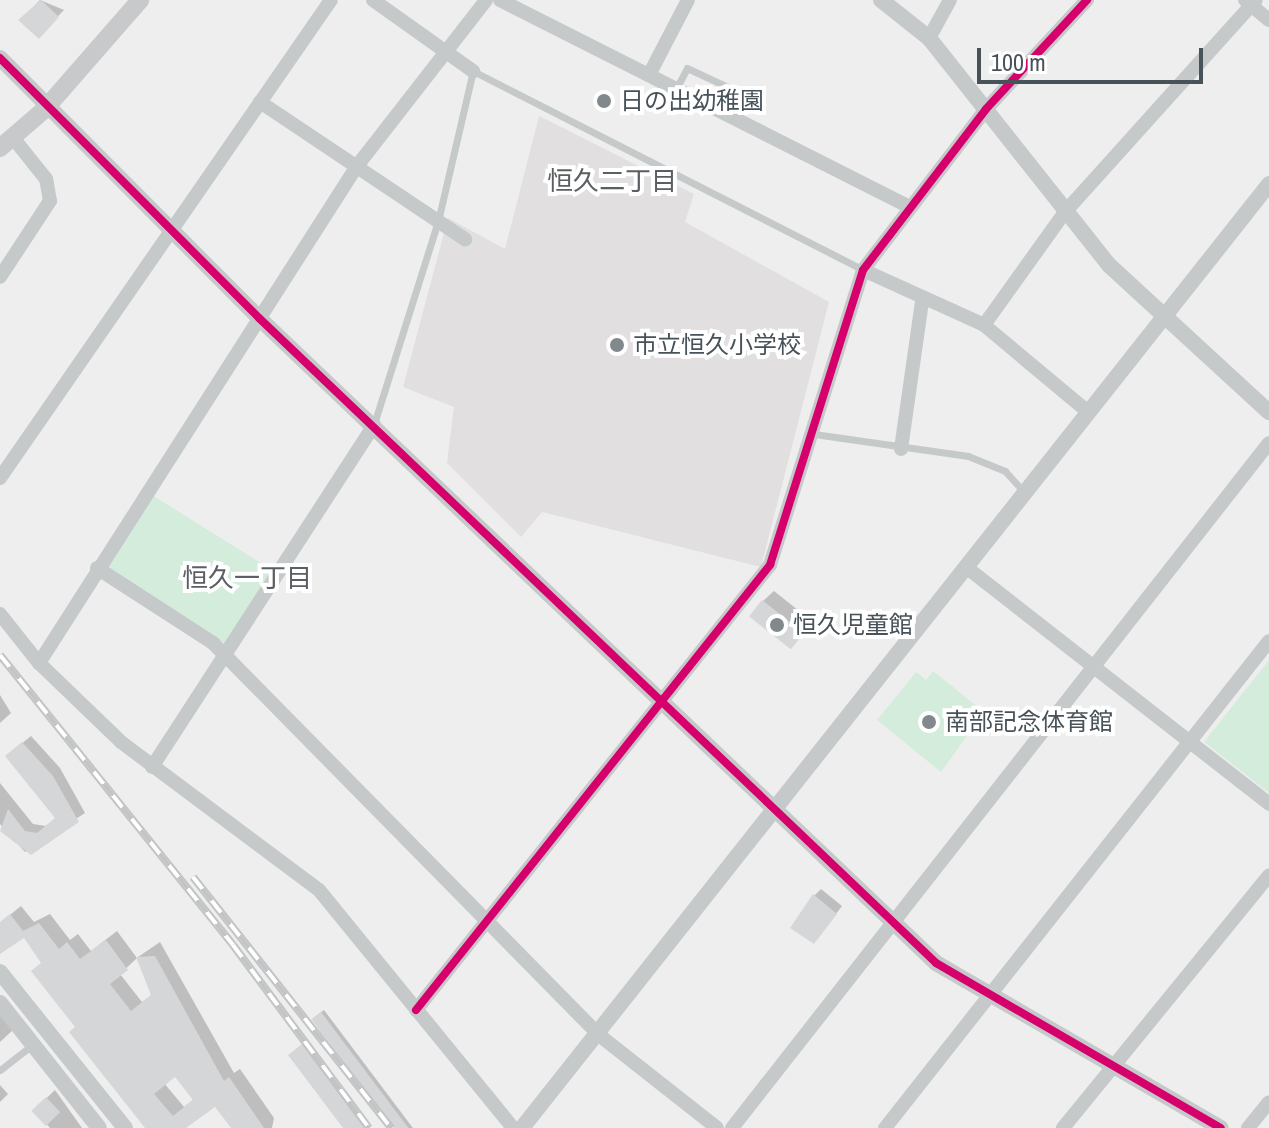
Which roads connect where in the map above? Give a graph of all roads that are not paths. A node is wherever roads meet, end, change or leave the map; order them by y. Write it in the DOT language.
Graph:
graph roads {
  1 [pos="140,0"];
  2 [pos="331,0"];
  3 [pos="373,0"];
  4 [pos="486,0"];
  5 [pos="500,0"];
  6 [pos="688,0"];
  7 [pos="881,0"];
  8 [pos="950,0"];
  9 [pos="1087,0"];
  10 [pos="1251,2"];
  11 [pos="1269,20"];
  12 [pos="929,38"];
  13 [pos="445,55"];
  14 [pos="0,58"];
  15 [pos="473,71"];
  16 [pos="650,73"];
  17 [pos="677,87"];
  18 [pos="260,102"];
  19 [pos="45,109"];
  20 [pos="986,109"];
  21 [pos="734,115"];
  22 [pos="7,144"];
  23 [pos="357,166"];
  24 [pos="1269,184"];
  25 [pos="910,207"];
  26 [pos="1065,212"];
  27 [pos="438,221"];
  28 [pos="174,227"];
  29 [pos="465,239"];
  30 [pos="863,270"];
  31 [pos="0,277"];
  32 [pos="922,302"];
  33 [pos="259,318"];
  34 [pos="1161,320"];
  35 [pos="984,325"];
  36 [pos="1088,412"];
  37 [pos="1269,412"];
  38 [pos="374,425"];
  39 [pos="814,434"];
  40 [pos="1269,443"];
  41 [pos="901,449"];
  42 [pos="0,478"];
  43 [pos="1023,491"];
  44 [pos="966,567"];
  45 [pos="97,568"];
  46 [pos="0,614"];
  47 [pos="1269,641"];
  48 [pos="225,654"];
  49 [pos="39,663"];
  50 [pos="1100,668"];
  51 [pos="661,700"];
  52 [pos="1191,743"];
  53 [pos="152,767"];
  54 [pos="1269,804"];
  55 [pos="777,808"];
  56 [pos="1269,875"];
  57 [pos="489,922"];
  58 [pos="897,925"];
  59 [pos="1,976"];
  60 [pos="989,998"];
  61 [pos="0,1003"];
  62 [pos="416,1010"];
  63 [pos="599,1035"];
  64 [pos="33,1045"];
  65 [pos="1114,1066"];
  66 [pos="0,1070"];
  67 [pos="1269,1102"];
  68 [pos="99,1128"];
  69 [pos="125,1128"];
  70 [pos="513,1128"];
  71 [pos="522,1128"];
  72 [pos="717,1128"];
  73 [pos="732,1128"];
  74 [pos="885,1128"];
  75 [pos="1063,1128"];
  76 [pos="1221,1128"];
  77 [pos="1248,1128"];
  1 -- 19 [label="main road"];
  2 -- 18 [label="street"];
  3 -- 13 [label="street"];
  4 -- 13 [label="street"];
  5 -- 16 [label="street"];
  6 -- 16 [label="street"];
  7 -- 12 [label="street"];
  8 -- 12 [label="street"];
  9 -- 20 [label="street"];
  10 -- 11 [label="street"];
  10 -- 26 [label="street"];
  12 -- 20 [label="street"];
  13 -- 15 [label="street"];
  13 -- 23 [label="street"];
  14 -- 19 [label="street"];
  15 -- 27 [label="lane"];
  15 -- 30 [label="lane"];
  16 -- 17 [label="street"];
  17 -- 21 [label="street"];
  17 -- 21 [label="lane"];
  18 -- 23 [label="street"];
  18 -- 28 [label="street"];
  19 -- 22 [label="main road"];
  19 -- 28 [label="street"];
  20 -- 25 [label="street"];
  20 -- 26 [label="street"];
  21 -- 25 [label="street"];
  22 -- 31 [label="street"];
  23 -- 27 [label="street"];
  23 -- 33 [label="street"];
  24 -- 34 [label="street"];
  25 -- 30 [label="street"];
  26 -- 34 [label="street"];
  26 -- 35 [label="street"];
  27 -- 29 [label="street"];
  27 -- 38 [label="lane"];
  28 -- 33 [label="street"];
  28 -- 42 [label="street"];
  30 -- 32 [label="street"];
  30 -- 39 [label="street"];
  32 -- 35 [label="street"];
  32 -- 41 [label="street"];
  33 -- 38 [label="street"];
  33 -- 45 [label="street"];
  34 -- 36 [label="street"];
  34 -- 37 [label="street"];
  35 -- 36 [label="street"];
  36 -- 43 [label="street"];
  38 -- 48 [label="street"];
  38 -- 51 [label="street"];
  39 -- 41 [label="lane"];
  39 -- 51 [label="street"];
  40 -- 50 [label="street"];
  41 -- 43 [label="lane"];
  43 -- 44 [label="street"];
  44 -- 50 [label="street"];
  44 -- 55 [label="street"];
  45 -- 48 [label="street"];
  45 -- 49 [label="street"];
  46 -- 49 [label="street"];
  47 -- 52 [label="street"];
  48 -- 53 [label="street"];
  48 -- 57 [label="street"];
  49 -- 53 [label="street"];
  50 -- 52 [label="street"];
  50 -- 58 [label="street"];
  51 -- 55 [label="street"];
  51 -- 57 [label="street"];
  52 -- 54 [label="street"];
  52 -- 60 [label="street"];
  53 -- 62 [label="street"];
  55 -- 58 [label="street"];
  55 -- 63 [label="street"];
  56 -- 65 [label="street"];
  57 -- 62 [label="street"];
  57 -- 63 [label="street"];
  58 -- 60 [label="street"];
  58 -- 73 [label="street"];
  59 -- 69 [label="street"];
  60 -- 65 [label="street"];
  60 -- 74 [label="street"];
  61 -- 64 [label="street"];
  62 -- 70 [label="street"];
  63 -- 71 [label="street"];
  63 -- 72 [label="street"];
  64 -- 66 [label="lane"];
  64 -- 68 [label="street"];
  65 -- 75 [label="street"];
  65 -- 76 [label="street"];
  67 -- 77 [label="street"];
}
